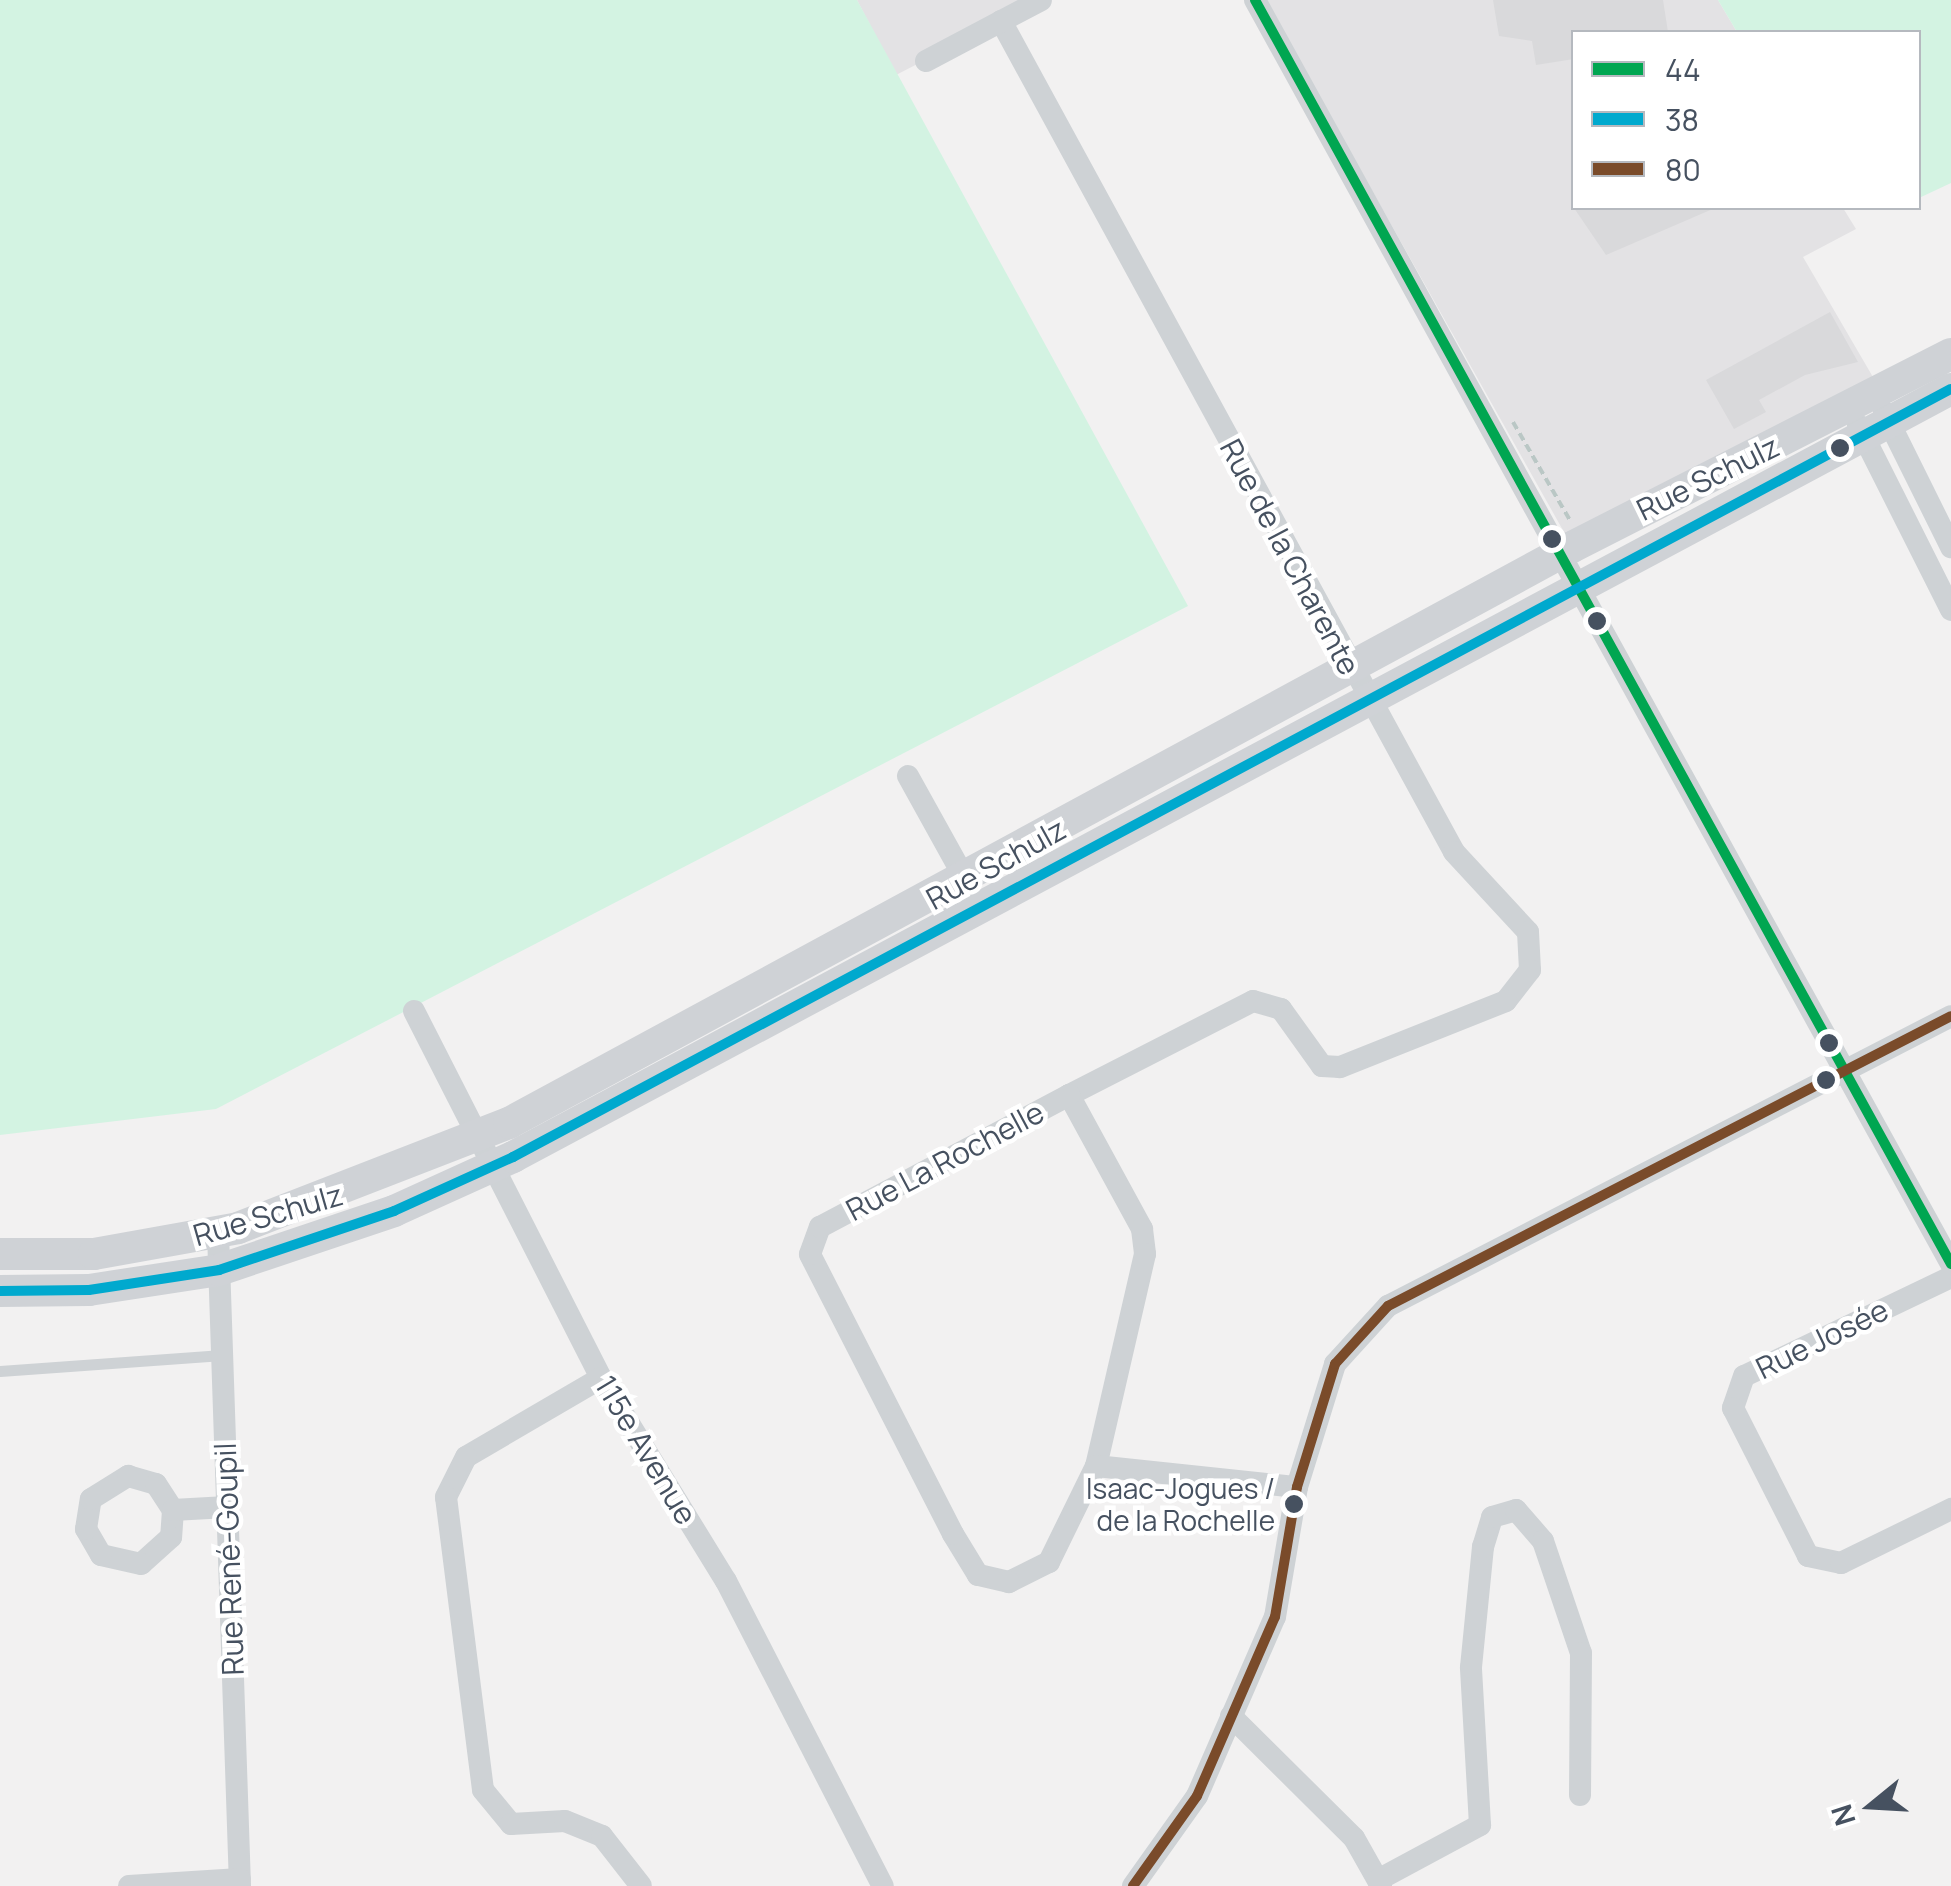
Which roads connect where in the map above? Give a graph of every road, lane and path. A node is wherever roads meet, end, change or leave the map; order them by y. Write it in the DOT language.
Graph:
graph roads {
  1 [pos="1041,0"];
  2 [pos="1255,0"];
  3 [pos="1000,21"];
  4 [pos="926,61"];
  5 [pos="1951,354"];
  6 [pos="1951,389"];
  7 [pos="1869,414"];
  8 [pos="1703,480"];
  9 [pos="1718,513"];
  10 [pos="1566,538"];
  11 [pos="1951,548"];
  12 [pos="1583,584"];
  13 [pos="1951,610"];
  14 [pos="1350,669"];
  15 [pos="1369,704"];
  16 [pos="908,776"];
  17 [pos="974,894"];
  18 [pos="414,1011"];
  19 [pos="1951,1016"];
  20 [pos="1845,1069"];
  21 [pos="1069,1095"];
  22 [pos="487,1151"];
  23 [pos="218,1233"];
  24 [pos="0,1254"];
  25 [pos="1951,1264"];
  26 [pos="219,1270"];
  27 [pos="1951,1277"];
  28 [pos="0,1291"];
  29 [pos="222,1356"];
  30 [pos="0,1370"];
  31 [pos="602,1378"];
  32 [pos="1096,1466"];
  33 [pos="1297,1487"];
  34 [pos="227,1507"];
  35 [pos="1951,1509"];
  36 [pos="173,1510"];
  37 [pos="1232,1716"];
  38 [pos="1580,1794"];
  39 [pos="240,1882"];
  40 [pos="1379,1883"];
  41 [pos="129,1886"];
  42 [pos="641,1886"];
  43 [pos="884,1886"];
  44 [pos="1132,1886"];
  1 -- 3 [label="street"];
  2 -- 10 [label="street"];
  3 -- 4 [label="street"];
  3 -- 14 [label="street, Rue de la Charente"];
  5 -- 7 [label="street, Rue Schulz"];
  6 -- 7 [label="street, Rue Schulz"];
  7 -- 8 [label="street, Rue Schulz"];
  7 -- 9 [label="street, Rue Schulz"];
  7 -- 11 [label="street"];
  7 -- 13 [label="street"];
  8 -- 9 [label="street"];
  8 -- 10 [label="street, Rue Schulz"];
  9 -- 12 [label="street, Rue Schulz"];
  10 -- 12 [label="street"];
  10 -- 14 [label="street, Rue Schulz"];
  12 -- 15 [label="street, Rue Schulz"];
  12 -- 20 [label="street"];
  14 -- 15 [label="street, Rue de la Charente"];
  14 -- 17 [label="street, Rue Schulz"];
  15 -- 17 [label="street, Rue Schulz"];
  15 -- 21 [label="street, Rue de la Charente"];
  16 -- 17 [label="street"];
  17 -- 22 [label="street, Rue Schulz"];
  18 -- 22 [label="street, 115e Avenue"];
  19 -- 20 [label="street"];
  20 -- 25 [label="street"];
  20 -- 33 [label="street"];
  21 -- 32 [label="street, Rue La Rochelle"];
  21 -- 32 [label="street, Rue La Rochelle"];
  22 -- 23 [label="street, Rue Schulz"];
  22 -- 26 [label="street, Rue Schulz"];
  22 -- 31 [label="street, 115e Avenue"];
  23 -- 24 [label="street, Rue Schulz"];
  23 -- 26 [label="street, Rue René-Goupil"];
  26 -- 28 [label="street, Rue Schulz"];
  26 -- 29 [label="street, Rue René-Goupil"];
  27 -- 35 [label="street, Rue Josée"];
  29 -- 30 [label="lane"];
  29 -- 34 [label="street, Rue René-Goupil"];
  31 -- 42 [label="street"];
  31 -- 43 [label="street, 115e Avenue"];
  32 -- 33 [label="street"];
  33 -- 37 [label="street"];
  34 -- 36 [label="street"];
  34 -- 39 [label="street, Rue René-Goupil"];
  37 -- 40 [label="street"];
  37 -- 44 [label="street"];
  38 -- 40 [label="street"];
  39 -- 41 [label="street"];
}
